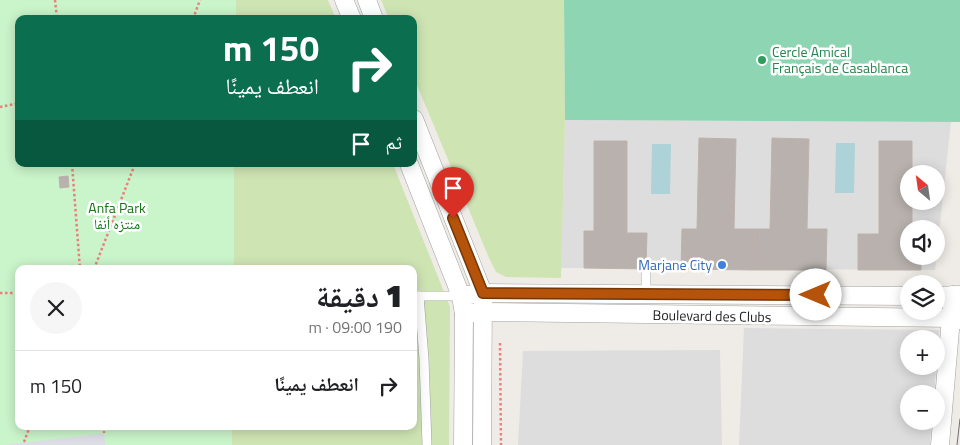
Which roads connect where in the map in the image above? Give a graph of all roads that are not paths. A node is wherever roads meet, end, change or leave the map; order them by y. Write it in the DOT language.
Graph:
graph roads {
  1 [pos="344,0"];
  2 [pos="367,0"];
  3 [pos="350,15"];
  4 [pos="373,15"];
  5 [pos="417,127"];
  6 [pos="410,167"];
  7 [pos="646,270"];
  8 [pos="483,293"];
  9 [pos="646,294"];
  10 [pos="950,295"];
  11 [pos="417,296"];
  12 [pos="461,296"];
  13 [pos="900,296"];
  14 [pos="482,312"];
  15 [pos="464,314"];
  16 [pos="956,319"];
  17 [pos="427,445"];
  18 [pos="464,445"];
  19 [pos="482,445"];
  20 [pos="940,445"];
  1 -- 3 [label="street"];
  2 -- 4 [label="street"];
  5 -- 8 [label="street"];
  6 -- 12 [label="street"];
  7 -- 9 [label="lane"];
  8 -- 9 [label="street, Boulevard des Clubs"];
  8 -- 12 [label="street, Boulevard des Clubs"];
  8 -- 14 [label="street"];
  9 -- 13 [label="street, Boulevard des Clubs"];
  10 -- 16 [label="street"];
  11 -- 12 [label="lane"];
  11 -- 17 [label="lane"];
  12 -- 15 [label="street"];
  14 -- 15 [label="street, Boulevard des Clubs"];
  14 -- 16 [label="street, Boulevard des Clubs"];
  14 -- 19 [label="street"];
  15 -- 18 [label="street"];
  16 -- 20 [label="street"];
}
